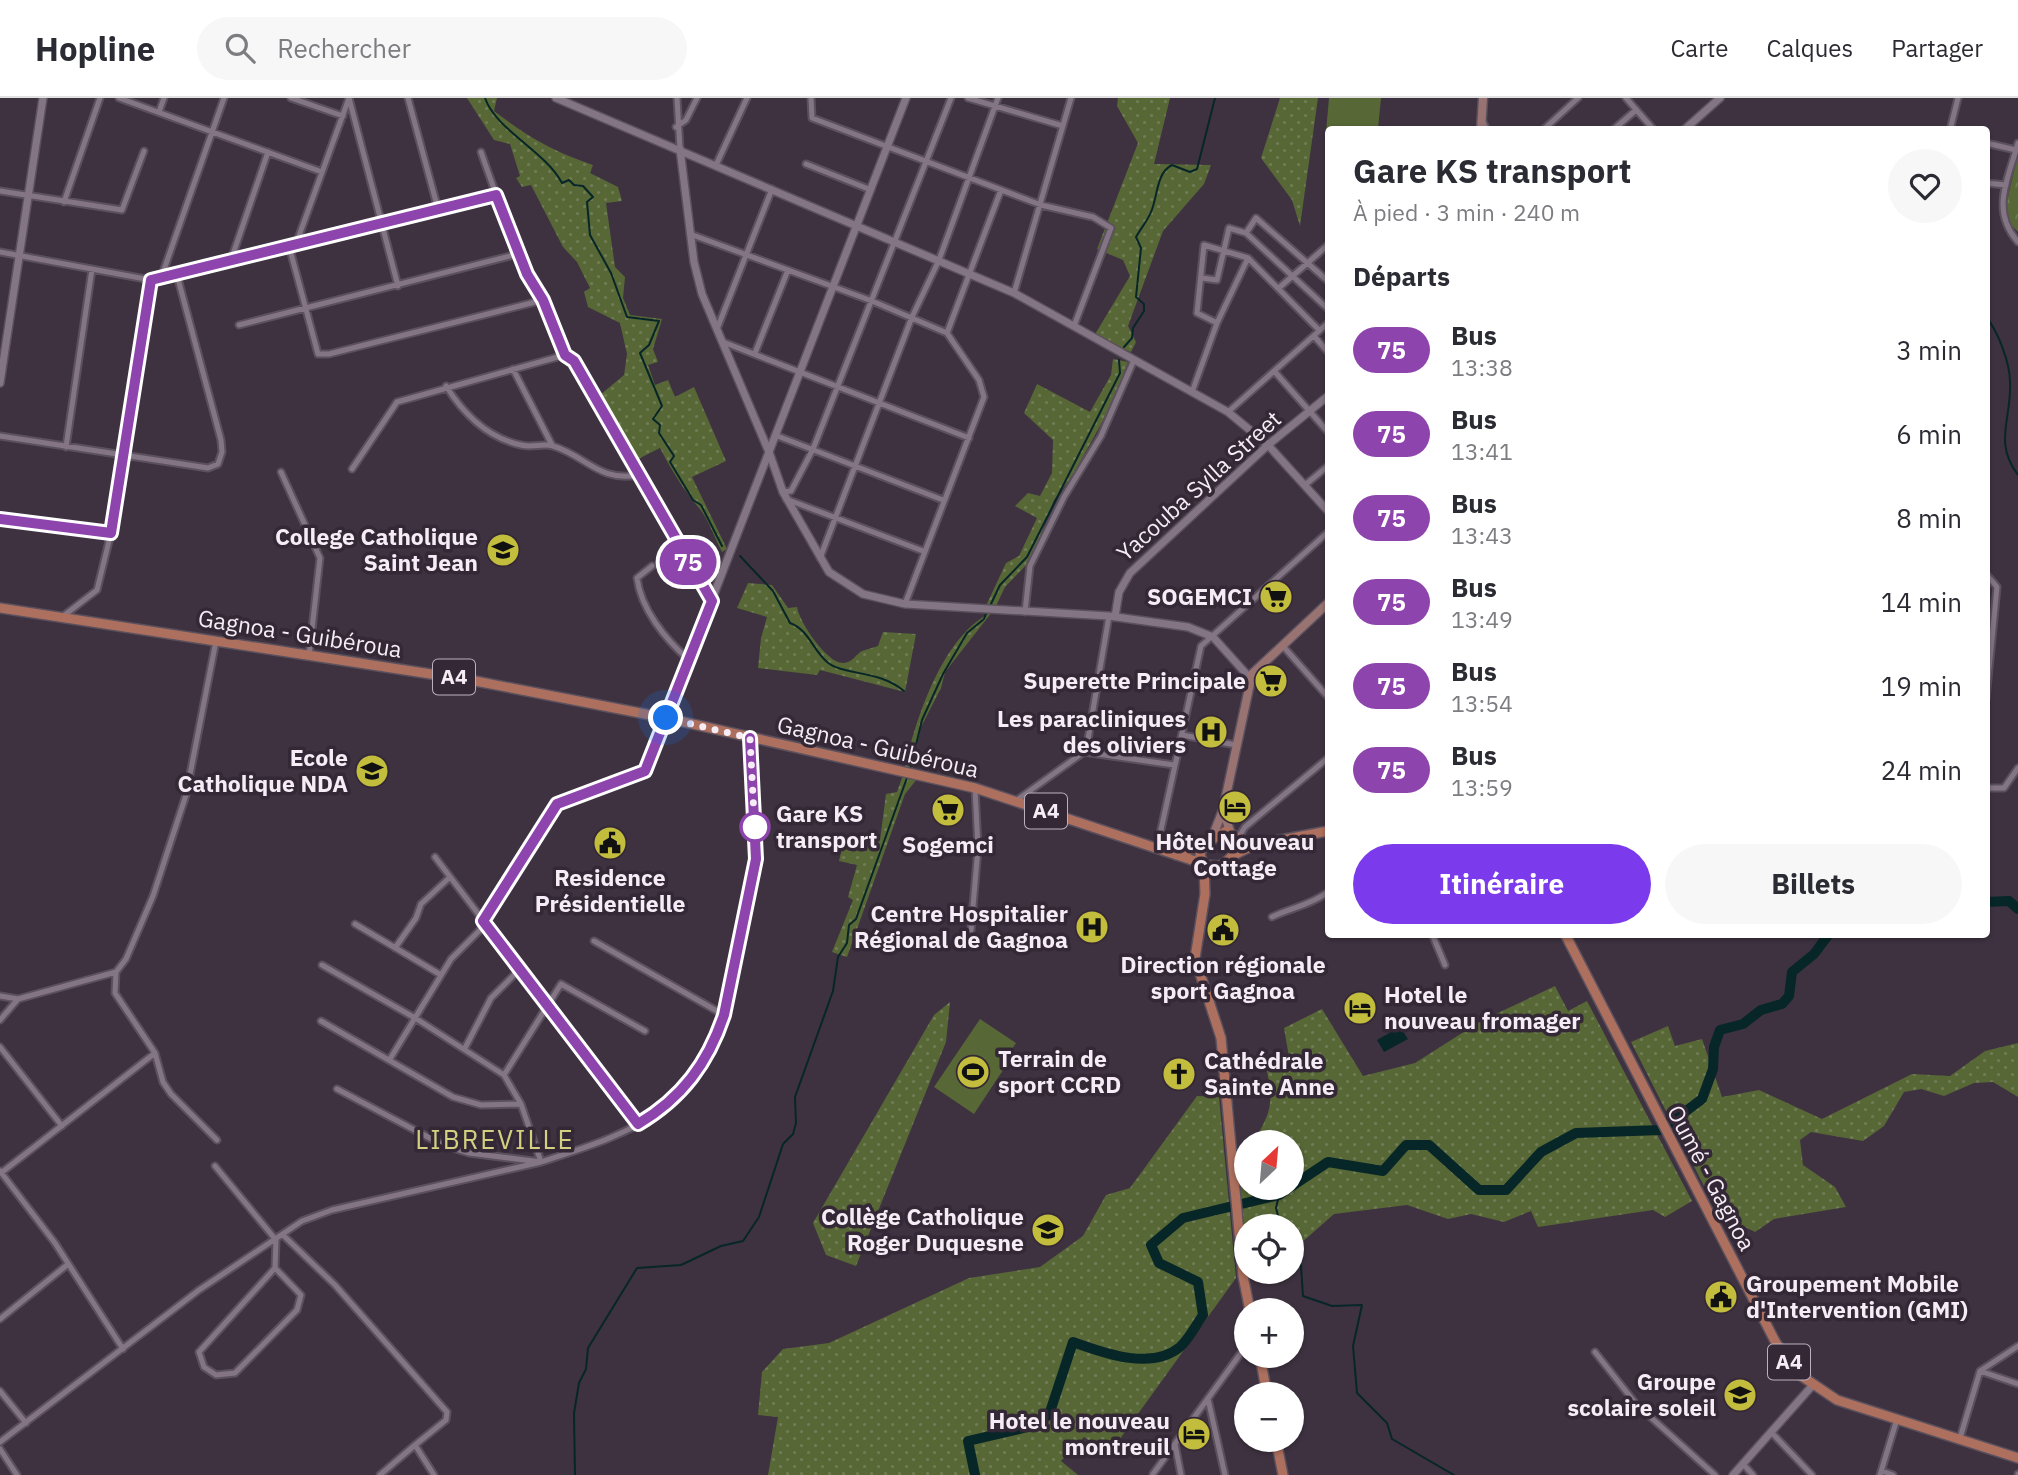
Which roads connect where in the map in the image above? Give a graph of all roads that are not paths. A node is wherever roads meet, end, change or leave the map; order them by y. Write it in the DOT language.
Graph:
graph roads {
  1 [pos="43,98"];
  2 [pos="100,98"];
  3 [pos="119,98"];
  4 [pos="164,98"];
  5 [pos="224,98"];
  6 [pos="291,98"];
  7 [pos="349,98"];
  8 [pos="408,98"];
  9 [pos="555,98"];
  10 [pos="677,98"];
  11 [pos="697,98"];
  12 [pos="747,98"];
  13 [pos="811,98"];
  14 [pos="906,98"];
  15 [pos="951,98"];
  16 [pos="968,98"];
  17 [pos="998,98"];
  18 [pos="1071,98"];
  19 [pos="1483,98"];
  20 [pos="1578,98"];
  21 [pos="1626,98"];
  22 [pos="1720,98"];
  23 [pos="1958,98"];
  24 [pos="996,107"];
  25 [pos="1636,110"];
  26 [pos="159,112"];
  27 [pos="343,116"];
  28 [pos="1481,125"];
  29 [pos="1063,126"];
  30 [pos="1547,126"];
  31 [pos="1618,126"];
  32 [pos="1650,126"];
  33 [pos="1688,126"];
  34 [pos="1951,126"];
  35 [pos="677,127"];
  36 [pos="212,132"];
  37 [pos="1990,143"];
  38 [pos="2017,146"];
  39 [pos="886,148"];
  40 [pos="680,149"];
  41 [pos="144,151"];
  42 [pos="268,152"];
  43 [pos="481,152"];
  44 [pos="925,163"];
  45 [pos="806,164"];
  46 [pos="716,165"];
  47 [pos="322,172"];
  48 [pos="970,179"];
  49 [pos="1990,183"];
  50 [pos="2006,185"];
  51 [pos="772,189"];
  52 [pos="871,190"];
  53 [pos="1001,190"];
  54 [pos="0,191"];
  55 [pos="27,195"];
  56 [pos="496,195"];
  57 [pos="64,202"];
  58 [pos="1041,205"];
  59 [pos="438,209"];
  60 [pos="382,224"];
  61 [pos="857,225"];
  62 [pos="1246,233"];
  63 [pos="690,234"];
  64 [pos="896,242"];
  65 [pos="2018,242"];
  66 [pos="293,245"];
  67 [pos="1224,249"];
  68 [pos="1323,250"];
  69 [pos="1325,252"];
  70 [pos="0,253"];
  71 [pos="518,254"];
  72 [pos="747,254"];
  73 [pos="19,255"];
  74 [pos="1248,258"];
  75 [pos="232,260"];
  76 [pos="939,260"];
  77 [pos="1309,262"];
  78 [pos="92,270"];
  79 [pos="788,270"];
  80 [pos="967,273"];
  81 [pos="177,275"];
  82 [pos="1295,275"];
  83 [pos="161,278"];
  84 [pos="1202,278"];
  85 [pos="1325,278"];
  86 [pos="151,280"];
  87 [pos="398,286"];
  88 [pos="833,287"];
  89 [pos="1280,287"];
  90 [pos="1014,293"];
  91 [pos="543,300"];
  92 [pos="872,301"];
  93 [pos="1325,306"];
  94 [pos="305,309"];
  95 [pos="912,317"];
  96 [pos="1217,323"];
  97 [pos="239,325"];
  98 [pos="1325,325"];
  99 [pos="1074,326"];
  100 [pos="717,329"];
  101 [pos="1319,330"];
  102 [pos="947,333"];
  103 [pos="1314,336"];
  104 [pos="723,342"];
  105 [pos="1325,349"];
  106 [pos="755,353"];
  107 [pos="565,355"];
  108 [pos="1134,360"];
  109 [pos="1,362"];
  110 [pos="513,369"];
  111 [pos="801,371"];
  112 [pos="1275,372"];
  113 [pos="0,383"];
  114 [pos="446,386"];
  115 [pos="839,386"];
  116 [pos="1192,392"];
  117 [pos="1325,399"];
  118 [pos="881,403"];
  119 [pos="1228,411"];
  120 [pos="1311,412"];
  121 [pos="1325,428"];
  122 [pos="775,435"];
  123 [pos="0,436"];
  124 [pos="970,438"];
  125 [pos="552,445"];
  126 [pos="1268,445"];
  127 [pos="66,447"];
  128 [pos="813,449"];
  129 [pos="769,452"];
  130 [pos="124,456"];
  131 [pos="856,465"];
  132 [pos="1325,468"];
  133 [pos="352,469"];
  134 [pos="281,472"];
  135 [pos="638,475"];
  136 [pos="1305,485"];
  137 [pos="784,496"];
  138 [pos="943,500"];
  139 [pos="1325,508"];
  140 [pos="836,518"];
  141 [pos="0,519"];
  142 [pos="111,533"];
  143 [pos="1325,535"];
  144 [pos="923,551"];
  145 [pos="819,559"];
  146 [pos="652,566"];
  147 [pos="1990,579"];
  148 [pos="712,601"];
  149 [pos="905,604"];
  150 [pos="1325,606"];
  151 [pos="0,608"];
  152 [pos="1025,612"];
  153 [pos="62,617"];
  154 [pos="1112,617"];
  155 [pos="1213,636"];
  156 [pos="216,641"];
  157 [pos="1282,645"];
  158 [pos="309,656"];
  159 [pos="1990,656"];
  160 [pos="688,659"];
  161 [pos="1250,678"];
  162 [pos="1325,694"];
  163 [pos="666,718"];
  164 [pos="1182,735"];
  165 [pos="750,738"];
  166 [pos="1236,745"];
  167 [pos="1084,752"];
  168 [pos="1325,760"];
  169 [pos="1174,765"];
  170 [pos="2018,768"];
  171 [pos="975,788"];
  172 [pos="1990,789"];
  173 [pos="1017,800"];
  174 [pos="1223,810"];
  175 [pos="1325,832"];
  176 [pos="1233,833"];
  177 [pos="1212,838"];
  178 [pos="1203,845"];
  179 [pos="1254,845"];
  180 [pos="1157,850"];
  181 [pos="1174,855"];
  182 [pos="435,857"];
  183 [pos="1230,859"];
  184 [pos="1203,864"];
  185 [pos="449,878"];
  186 [pos="1325,894"];
  187 [pos="1204,904"];
  188 [pos="1272,917"];
  189 [pos="485,923"];
  190 [pos="355,924"];
  191 [pos="971,930"];
  192 [pos="1434,938"];
  193 [pos="1567,938"];
  194 [pos="594,941"];
  195 [pos="395,948"];
  196 [pos="322,965"];
  197 [pos="1445,965"];
  198 [pos="520,969"];
  199 [pos="116,972"];
  200 [pos="441,975"];
  201 [pos="0,996"];
  202 [pos="18,999"];
  203 [pos="548,1006"];
  204 [pos="724,1015"];
  205 [pos="415,1018"];
  206 [pos="0,1020"];
  207 [pos="321,1021"];
  208 [pos="645,1031"];
  209 [pos="0,1047"];
  210 [pos="465,1048"];
  211 [pos="155,1053"];
  212 [pos="390,1059"];
  213 [pos="504,1075"];
  214 [pos="337,1089"];
  215 [pos="521,1104"];
  216 [pos="638,1124"];
  217 [pos="62,1126"];
  218 [pos="217,1139"];
  219 [pos="541,1162"];
  220 [pos="215,1166"];
  221 [pos="1,1172"];
  222 [pos="283,1235"];
  223 [pos="276,1240"];
  224 [pos="67,1265"];
  225 [pos="275,1268"];
  226 [pos="1247,1298"];
  227 [pos="0,1319"];
  228 [pos="2018,1346"];
  229 [pos="123,1349"];
  230 [pos="1595,1352"];
  231 [pos="1234,1362"];
  232 [pos="1980,1371"];
  233 [pos="2018,1384"];
  234 [pos="1812,1385"];
  235 [pos="0,1391"];
  236 [pos="1208,1398"];
  237 [pos="1898,1419"];
  238 [pos="26,1423"];
  239 [pos="1771,1432"];
  240 [pos="1959,1438"];
  241 [pos="0,1442"];
  242 [pos="1175,1444"];
  243 [pos="415,1445"];
  244 [pos="0,1449"];
  245 [pos="1278,1452"];
  246 [pos="2018,1458"];
  247 [pos="1743,1464"];
  248 [pos="1881,1473"];
  249 [pos="1153,1474"];
  250 [pos="17,1475"];
  251 [pos="380,1475"];
  252 [pos="434,1475"];
  253 [pos="1181,1475"];
  254 [pos="1225,1475"];
  255 [pos="1283,1475"];
  256 [pos="1715,1475"];
  257 [pos="1733,1475"];
  258 [pos="1753,1475"];
  259 [pos="1812,1475"];
  260 [pos="1893,1475"];
  1 -- 55 [label="street"];
  2 -- 57 [label="street"];
  3 -- 26 [label="street"];
  4 -- 26 [label="street"];
  5 -- 36 [label="street"];
  6 -- 27 [label="street"];
  7 -- 27 [label="street"];
  7 -- 60 [label="street"];
  8 -- 59 [label="street"];
  9 -- 40 [label="street"];
  10 -- 35 [label="street"];
  11 -- 35 [label="street"];
  12 -- 46 [label="street"];
  13 -- 39 [label="street"];
  14 -- 39 [label="street"];
  15 -- 44 [label="street"];
  16 -- 24 [label="street"];
  17 -- 24 [label="street"];
  18 -- 29 [label="street"];
  19 -- 28 [label="main road"];
  20 -- 30 [label="street"];
  21 -- 25 [label="street"];
  22 -- 33 [label="street"];
  23 -- 34 [label="street"];
  24 -- 29 [label="street"];
  24 -- 48 [label="street"];
  25 -- 31 [label="street"];
  25 -- 32 [label="street"];
  26 -- 36 [label="street"];
  27 -- 47 [label="street"];
  29 -- 58 [label="street"];
  35 -- 40 [label="street"];
  36 -- 42 [label="street"];
  36 -- 83 [label="street"];
  37 -- 38 [label="street"];
  38 -- 50 [label="street"];
  39 -- 44 [label="street"];
  39 -- 52 [label="street"];
  40 -- 46 [label="street"];
  40 -- 63 [label="street"];
  41 -- 57 [label="street"];
  42 -- 47 [label="street"];
  42 -- 75 [label="street"];
  43 -- 56 [label="street"];
  44 -- 48 [label="street"];
  44 -- 64 [label="street"];
  45 -- 52 [label="street"];
  46 -- 51 [label="street"];
  47 -- 66 [label="street"];
  48 -- 53 [label="street"];
  48 -- 76 [label="street"];
  49 -- 50 [label="street"];
  50 -- 65 [label="street"];
  51 -- 61 [label="street"];
  51 -- 72 [label="street"];
  52 -- 61 [label="street"];
  53 -- 58 [label="street"];
  53 -- 80 [label="street"];
  54 -- 55 [label="street"];
  55 -- 57 [label="street"];
  55 -- 73 [label="street"];
  56 -- 59 [label="street"];
  56 -- 71 [label="street"];
  58 -- 90 [label="street"];
  58 -- 99 [label="street"];
  59 -- 60 [label="street"];
  60 -- 66 [label="street"];
  60 -- 87 [label="street"];
  61 -- 64 [label="street"];
  61 -- 88 [label="street"];
  62 -- 67 [label="street"];
  62 -- 77 [label="street"];
  62 -- 82 [label="street"];
  63 -- 72 [label="street"];
  63 -- 100 [label="street"];
  64 -- 76 [label="street"];
  64 -- 92 [label="street"];
  66 -- 75 [label="street"];
  66 -- 94 [label="street"];
  67 -- 74 [label="street"];
  67 -- 84 [label="street"];
  67 -- 84 [label="street"];
  68 -- 69 [label="street"];
  68 -- 77 [label="street"];
  70 -- 73 [label="street"];
  71 -- 87 [label="street"];
  71 -- 91 [label="street"];
  72 -- 79 [label="street"];
  72 -- 100 [label="street"];
  73 -- 78 [label="street"];
  73 -- 109 [label="street"];
  74 -- 89 [label="street"];
  74 -- 96 [label="street"];
  75 -- 81 [label="street"];
  76 -- 80 [label="street"];
  76 -- 95 [label="street"];
  77 -- 82 [label="street"];
  77 -- 85 [label="street"];
  78 -- 86 [label="street"];
  78 -- 127 [label="street"];
  79 -- 88 [label="street"];
  79 -- 106 [label="street"];
  80 -- 90 [label="street"];
  80 -- 102 [label="street"];
  81 -- 83 [label="street"];
  81 -- 130 [label="street"];
  82 -- 89 [label="street"];
  82 -- 93 [label="street"];
  83 -- 86 [label="street"];
  84 -- 96 [label="street"];
  86 -- 130 [label="street"];
  87 -- 94 [label="street"];
  88 -- 92 [label="street"];
  88 -- 111 [label="street"];
  89 -- 101 [label="street"];
  90 -- 99 [label="street"];
  91 -- 94 [label="street"];
  91 -- 107 [label="street"];
  92 -- 95 [label="street"];
  92 -- 115 [label="street"];
  94 -- 97 [label="street"];
  95 -- 102 [label="street"];
  95 -- 118 [label="street"];
  96 -- 116 [label="street"];
  98 -- 101 [label="street"];
  99 -- 108 [label="street"];
  100 -- 104 [label="street"];
  101 -- 103 [label="street"];
  102 -- 124 [label="street"];
  103 -- 105 [label="street"];
  103 -- 112 [label="street"];
  104 -- 106 [label="street"];
  104 -- 129 [label="street"];
  106 -- 111 [label="street"];
  107 -- 110 [label="street"];
  107 -- 135 [label="street"];
  108 -- 116 [label="street"];
  108 -- 152 [label="street"];
  109 -- 113 [label="street"];
  110 -- 114 [label="street"];
  110 -- 125 [label="street"];
  111 -- 115 [label="street"];
  111 -- 122 [label="street"];
  112 -- 119 [label="street"];
  112 -- 120 [label="street"];
  114 -- 125 [label="street"];
  114 -- 133 [label="street"];
  115 -- 118 [label="street"];
  115 -- 128 [label="street"];
  116 -- 119 [label="street"];
  117 -- 120 [label="street, Yacouba Sylla Street"];
  118 -- 124 [label="street"];
  118 -- 131 [label="street"];
  119 -- 126 [label="street"];
  120 -- 121 [label="street"];
  120 -- 126 [label="street, Yacouba Sylla Street"];
  122 -- 128 [label="street"];
  122 -- 129 [label="street"];
  123 -- 127 [label="street"];
  124 -- 138 [label="street"];
  125 -- 135 [label="street"];
  126 -- 136 [label="street"];
  126 -- 154 [label="street, Yacouba Sylla Street"];
  127 -- 130 [label="street"];
  128 -- 131 [label="street"];
  128 -- 137 [label="street"];
  129 -- 137 [label="street"];
  129 -- 148 [label="street"];
  130 -- 142 [label="street"];
  131 -- 138 [label="street"];
  131 -- 140 [label="street"];
  132 -- 136 [label="street"];
  134 -- 158 [label="street"];
  135 -- 148 [label="street"];
  136 -- 139 [label="street"];
  137 -- 140 [label="street"];
  137 -- 145 [label="street"];
  138 -- 144 [label="street"];
  140 -- 144 [label="street"];
  140 -- 145 [label="street"];
  141 -- 142 [label="street"];
  142 -- 153 [label="street"];
  143 -- 155 [label="street"];
  144 -- 149 [label="street"];
  145 -- 149 [label="street"];
  146 -- 160 [label="street"];
  147 -- 159 [label="street"];
  148 -- 160 [label="street"];
  149 -- 152 [label="street"];
  150 -- 157 [label="main road"];
  151 -- 153 [label="main road, Gagnoa - Guibéroua / A4"];
  152 -- 154 [label="street"];
  153 -- 156 [label="main road, Gagnoa - Guibéroua / A4"];
  154 -- 155 [label="street"];
  154 -- 167 [label="street"];
  155 -- 161 [label="street"];
  155 -- 164 [label="street"];
  156 -- 158 [label="main road, Gagnoa - Guibéroua / A4"];
  156 -- 199 [label="street"];
  157 -- 161 [label="main road"];
  157 -- 162 [label="street"];
  158 -- 163 [label="main road, Gagnoa - Guibéroua / A4"];
  160 -- 163 [label="street"];
  161 -- 166 [label="main road"];
  163 -- 165 [label="main road, Gagnoa - Guibéroua / A4"];
  163 -- 189 [label="street"];
  164 -- 166 [label="street"];
  164 -- 169 [label="street"];
  165 -- 171 [label="main road, Gagnoa - Guibéroua / A4"];
  165 -- 204 [label="street"];
  166 -- 174 [label="main road"];
  167 -- 169 [label="street"];
  167 -- 173 [label="street"];
  168 -- 176 [label="street"];
  169 -- 180 [label="street"];
  170 -- 172 [label="street"];
  171 -- 173 [label="main road, Gagnoa - Guibéroua / A4"];
  171 -- 191 [label="street"];
  173 -- 180 [label="main road, Gagnoa - Guibéroua / A4"];
  174 -- 176 [label="main road"];
  174 -- 177 [label="main road"];
  175 -- 179 [label="main road"];
  176 -- 177 [label="main road"];
  176 -- 179 [label="main road"];
  176 -- 183 [label="main road"];
  177 -- 178 [label="main road"];
  178 -- 181 [label="main road"];
  178 -- 184 [label="main road"];
  179 -- 183 [label="main road"];
  180 -- 181 [label="main road, Gagnoa - Guibéroua / A4"];
  181 -- 184 [label="main road, Gagnoa - Guibéroua / A4"];
  182 -- 185 [label="street"];
  183 -- 184 [label="main road"];
  183 -- 187 [label="main road"];
  184 -- 187 [label="main road"];
  185 -- 189 [label="street"];
  185 -- 195 [label="street"];
  186 -- 188 [label="street"];
  187 -- 226 [label="main road"];
  189 -- 198 [label="street"];
  189 -- 200 [label="street"];
  190 -- 195 [label="street"];
  192 -- 197 [label="street"];
  193 -- 234 [label="main road, Oumé - Gagnoa / A4"];
  194 -- 204 [label="street"];
  195 -- 200 [label="street"];
  196 -- 205 [label="street"];
  198 -- 203 [label="street"];
  198 -- 210 [label="street"];
  199 -- 202 [label="street"];
  199 -- 211 [label="street"];
  200 -- 205 [label="street"];
  201 -- 202 [label="street"];
  202 -- 206 [label="street"];
  203 -- 208 [label="street"];
  203 -- 213 [label="street"];
  203 -- 216 [label="street"];
  204 -- 216 [label="street"];
  205 -- 210 [label="street"];
  205 -- 212 [label="street"];
  207 -- 212 [label="street"];
  209 -- 217 [label="street"];
  210 -- 213 [label="street"];
  211 -- 217 [label="street"];
  211 -- 218 [label="street"];
  212 -- 215 [label="street"];
  213 -- 215 [label="street"];
  214 -- 219 [label="street"];
  215 -- 219 [label="street"];
  216 -- 219 [label="street"];
  217 -- 221 [label="street"];
  219 -- 222 [label="street"];
  220 -- 223 [label="street"];
  221 -- 224 [label="street"];
  222 -- 223 [label="street"];
  222 -- 243 [label="street"];
  223 -- 225 [label="street"];
  223 -- 229 [label="street"];
  224 -- 227 [label="street"];
  224 -- 229 [label="street"];
  225 -- 225 [label="street"];
  228 -- 232 [label="street"];
  229 -- 238 [label="street"];
  230 -- 256 [label="street"];
  231 -- 236 [label="street"];
  232 -- 233 [label="street"];
  232 -- 240 [label="street"];
  234 -- 237 [label="main road, Oumé - Gagnoa / A4"];
  234 -- 239 [label="street"];
  235 -- 238 [label="street"];
  236 -- 242 [label="street"];
  236 -- 254 [label="street"];
  237 -- 240 [label="main road, Oumé - Gagnoa / A4"];
  237 -- 248 [label="street"];
  238 -- 241 [label="street"];
  239 -- 247 [label="street"];
  239 -- 259 [label="street"];
  240 -- 246 [label="main road, Oumé - Gagnoa / A4"];
  242 -- 249 [label="street"];
  242 -- 253 [label="street"];
  243 -- 251 [label="street"];
  243 -- 252 [label="street"];
  244 -- 250 [label="street"];
  245 -- 255 [label="main road"];
  247 -- 257 [label="street"];
  247 -- 258 [label="street"];
  248 -- 260 [label="street"];
}
